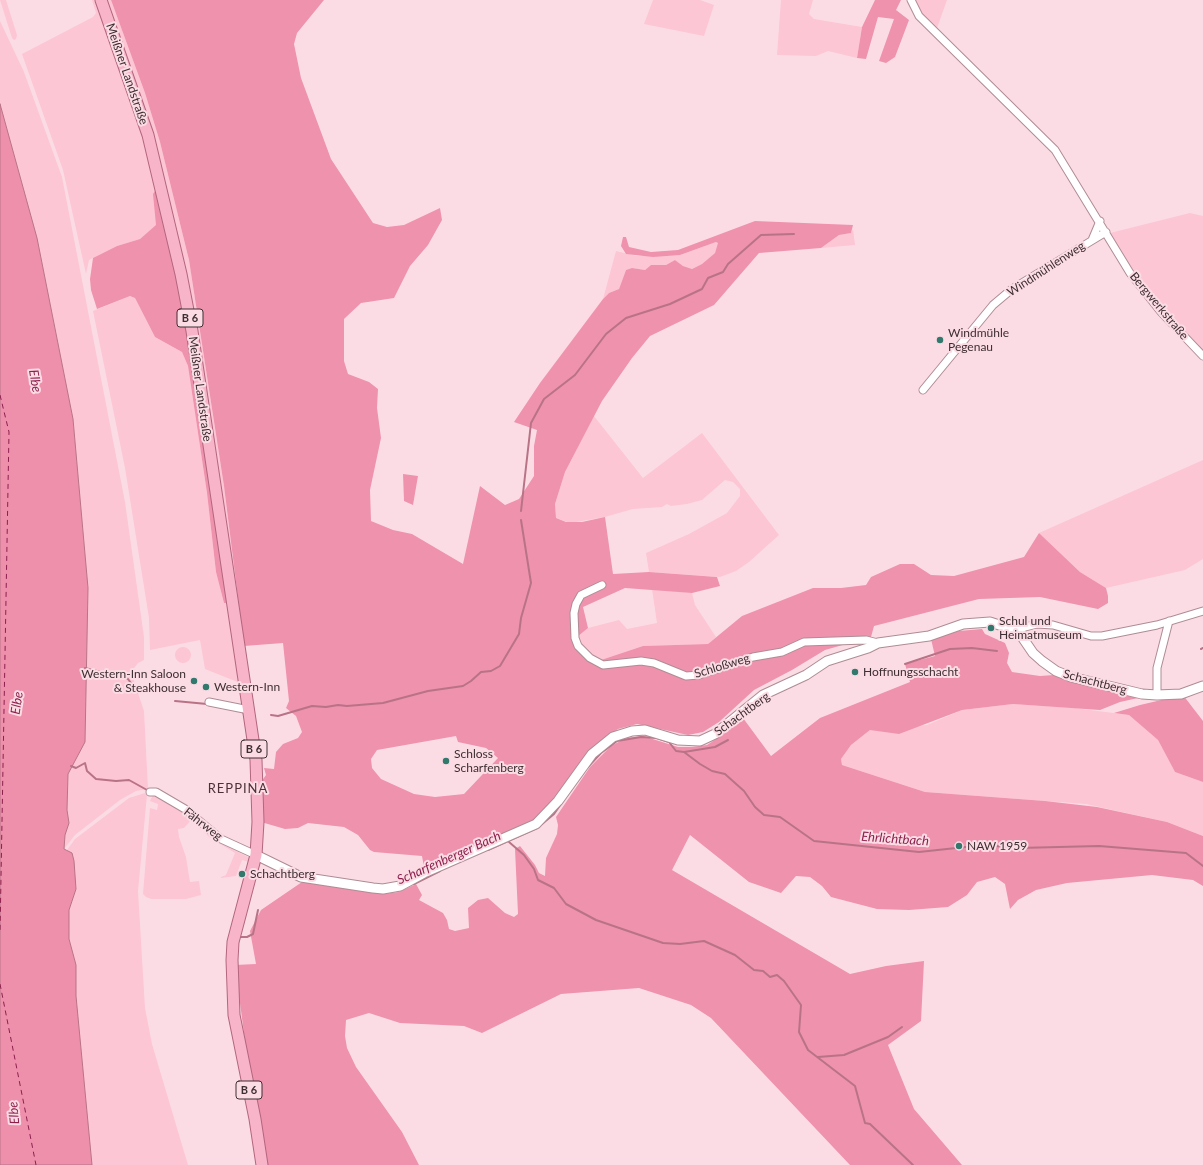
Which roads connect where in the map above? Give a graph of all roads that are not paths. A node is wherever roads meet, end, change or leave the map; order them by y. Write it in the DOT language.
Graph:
graph roads {
  1 [pos="101,0"];
  2 [pos="911,0"];
  3 [pos="1100,221"];
  4 [pos="1106,232"];
  5 [pos="1092,240"];
  6 [pos="1203,356"];
  7 [pos="923,390"];
  8 [pos="602,585"];
  9 [pos="1203,611"];
  10 [pos="1169,621"];
  11 [pos="1018,631"];
  12 [pos="878,642"];
  13 [pos="1203,686"];
  14 [pos="1158,695"];
  15 [pos="209,702"];
  16 [pos="249,710"];
  17 [pos="150,792"];
  18 [pos="255,858"];
  19 [pos="262,1165"];
  1 -- 16 [label="main road, Meißner Landstraße / B 6"];
  2 -- 3 [label="street, Bergwerkstraße"];
  3 -- 4 [label="street, Bergwerkstraße"];
  3 -- 5 [label="street, Windmühlenweg"];
  4 -- 5 [label="street, Windmühlenweg"];
  4 -- 6 [label="street, Bergwerkstraße"];
  5 -- 7 [label="street, Windmühlenweg"];
  8 -- 12 [label="street, Schloßweg"];
  9 -- 10 [label="street"];
  10 -- 11 [label="street"];
  10 -- 14 [label="street"];
  11 -- 12 [label="street, Schachtberg"];
  11 -- 14 [label="street, Schachtberg"];
  12 -- 18 [label="street, Schachtberg"];
  13 -- 14 [label="street, Schachtberg"];
  15 -- 16 [label="street"];
  16 -- 18 [label="main road, B 6"];
  17 -- 18 [label="street, Fährweg"];
  18 -- 19 [label="main road, B 6"];
}
